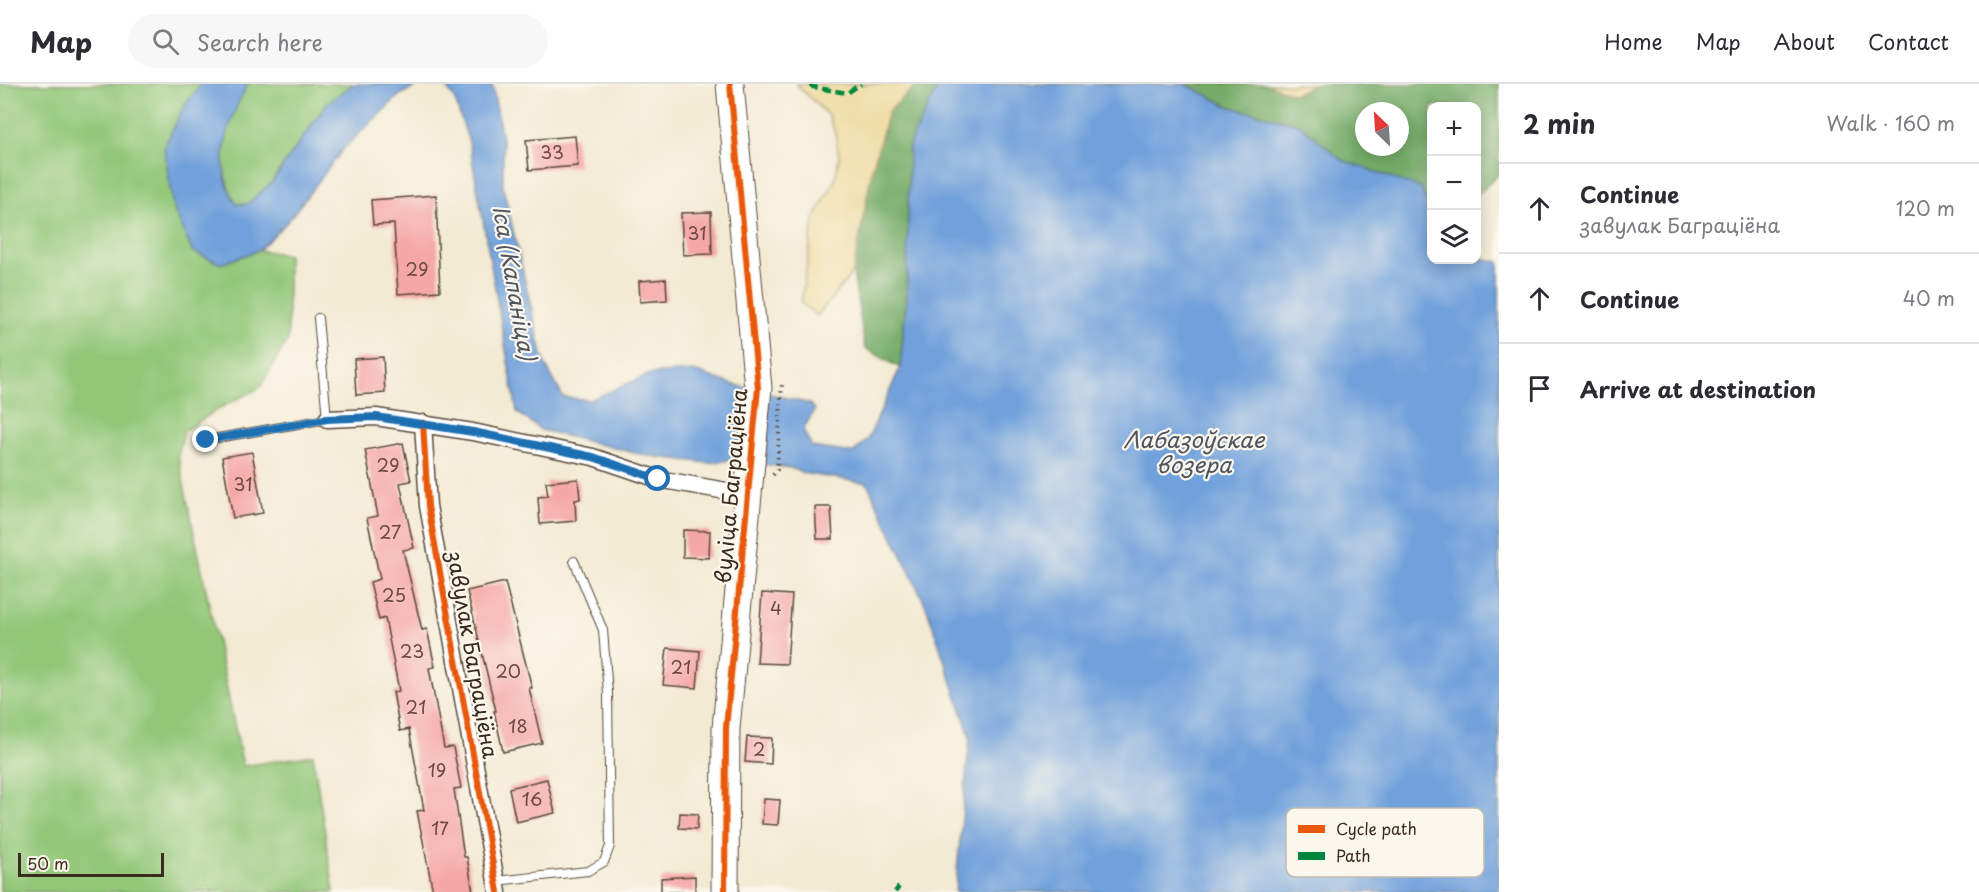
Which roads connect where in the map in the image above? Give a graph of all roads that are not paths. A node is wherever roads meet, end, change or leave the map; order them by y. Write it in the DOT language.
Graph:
graph roads {
  1 [pos="730,84"];
  2 [pos="318,318"];
  3 [pos="327,419"];
  4 [pos="423,423"];
  5 [pos="206,440"];
  6 [pos="749,495"];
  7 [pos="574,561"];
  8 [pos="497,887"];
  9 [pos="725,892"];
  1 -- 6 [label="highway, вуліца Баграціёна"];
  2 -- 3 [label="lane"];
  3 -- 4 [label="street"];
  3 -- 5 [label="lane"];
  4 -- 6 [label="street"];
  4 -- 8 [label="street, завулак Баграціёна"];
  6 -- 9 [label="highway, вуліца Баграціёна"];
  7 -- 8 [label="lane"];
}
